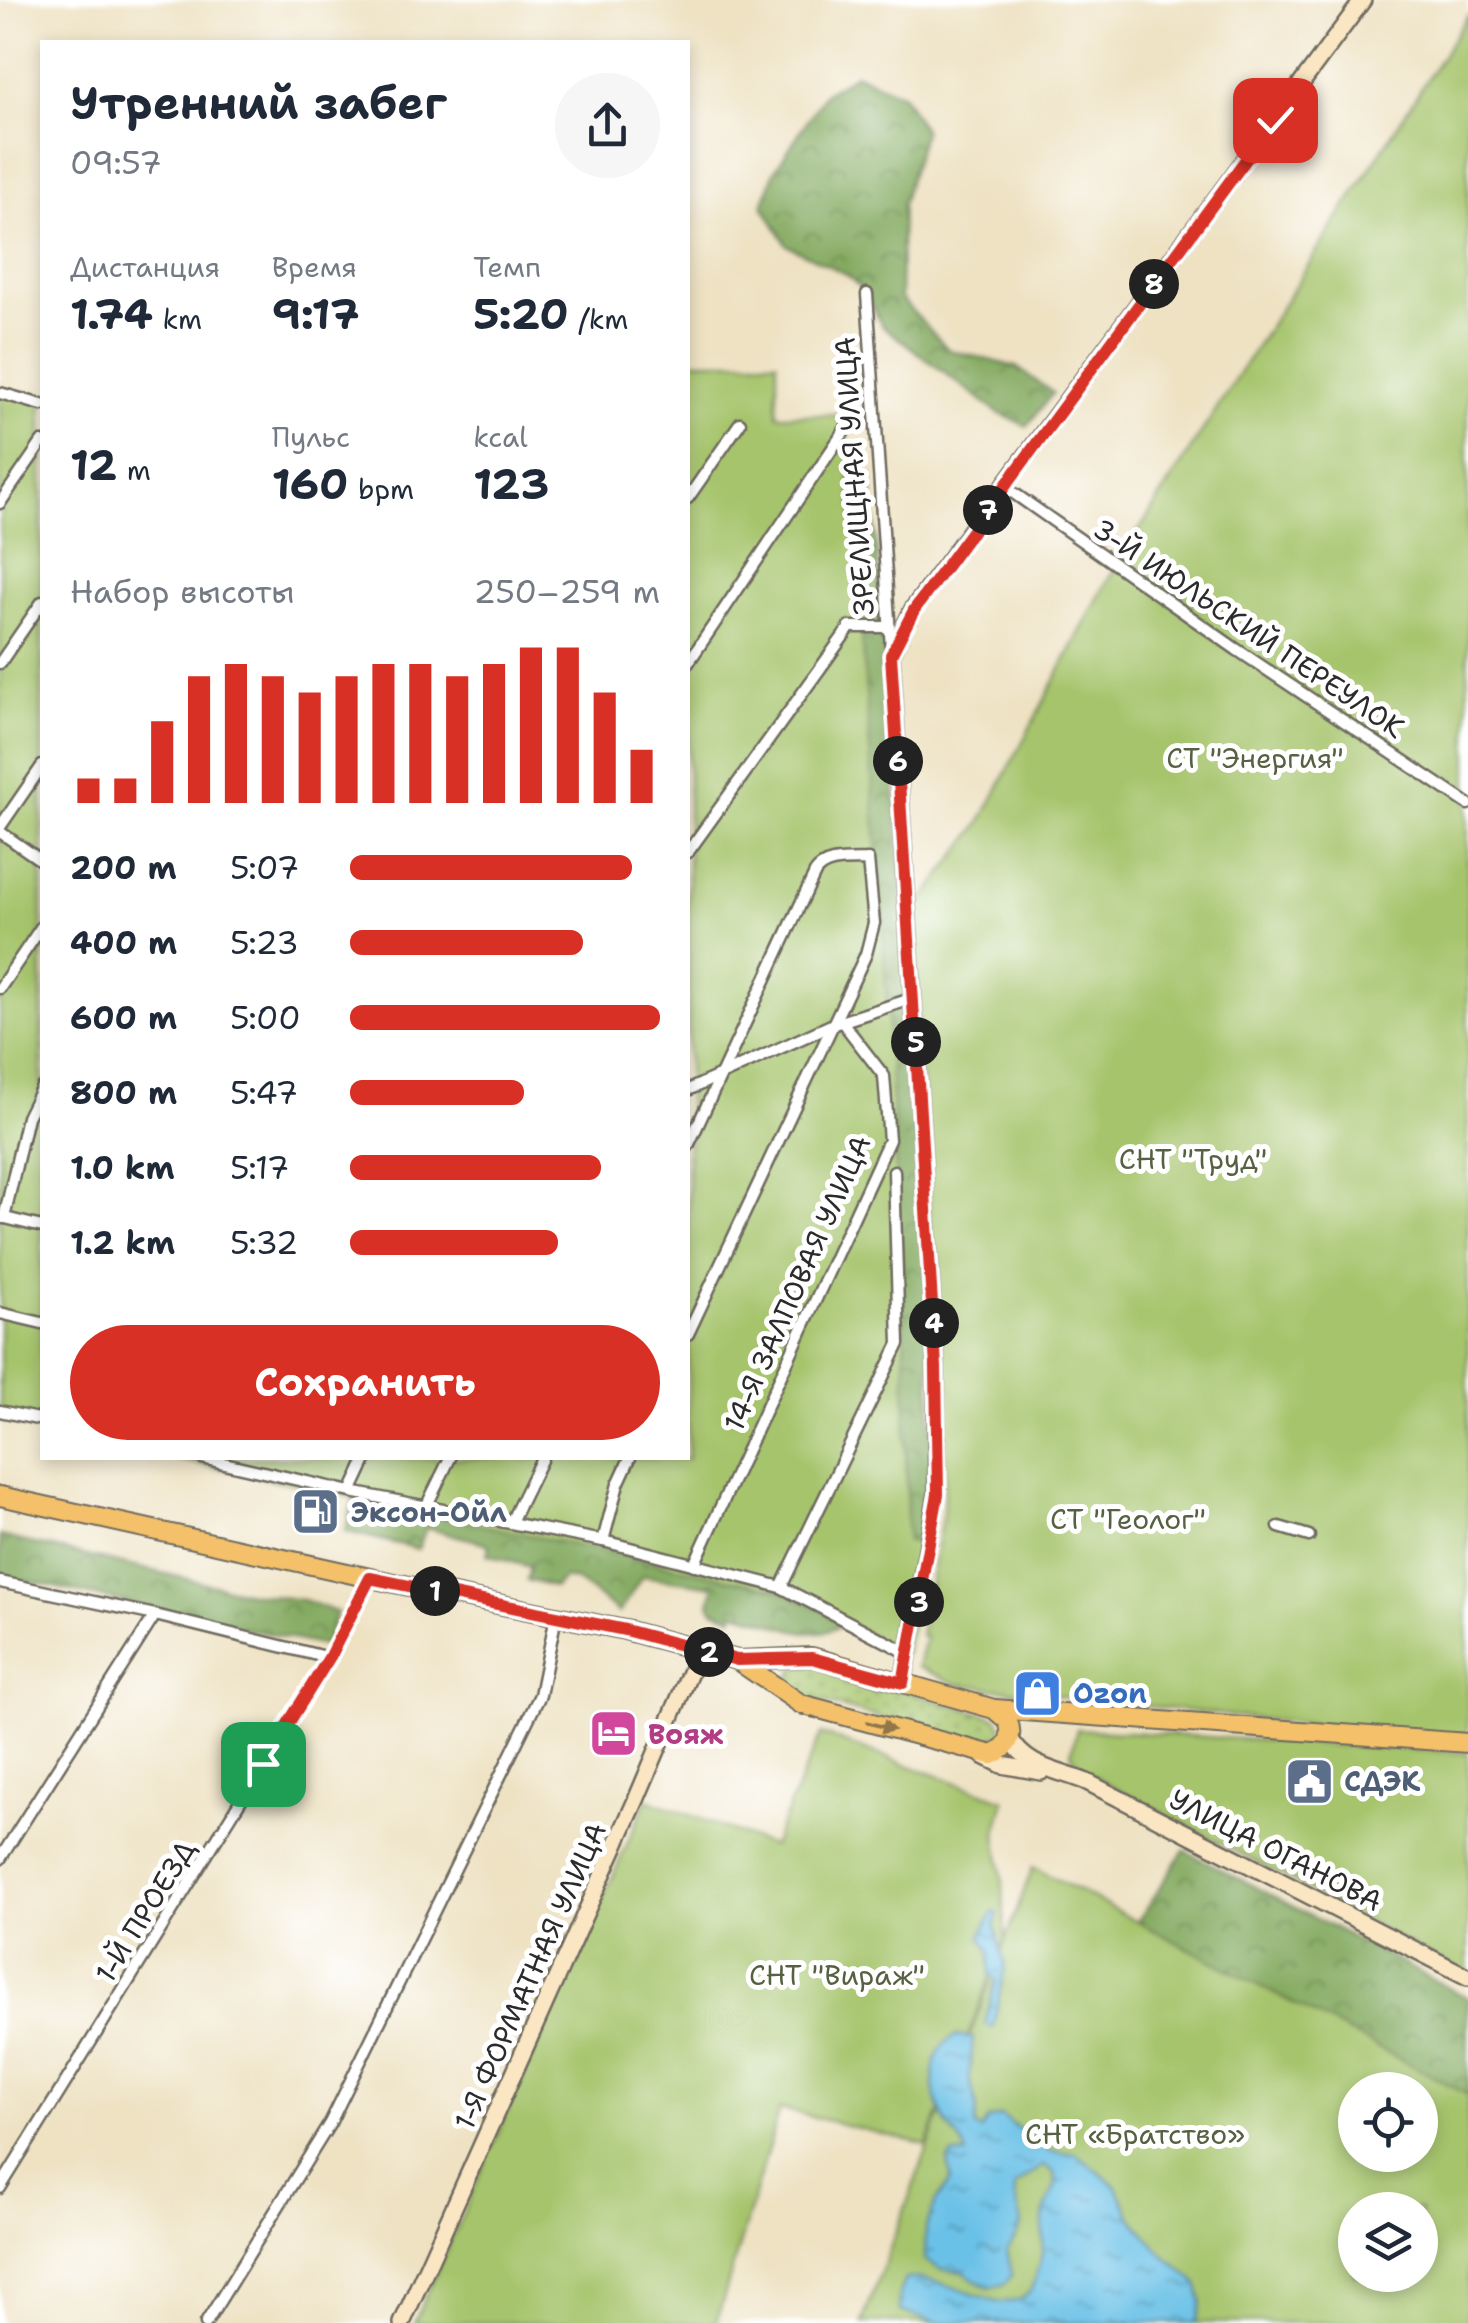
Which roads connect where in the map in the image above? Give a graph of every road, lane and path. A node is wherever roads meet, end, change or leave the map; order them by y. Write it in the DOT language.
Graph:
graph roads {
  1 [pos="1364,0"];
  2 [pos="867,294"];
  3 [pos="0,393"];
  4 [pos="40,405"];
  5 [pos="852,421"];
  6 [pos="740,423"];
  7 [pos="40,445"];
  8 [pos="1005,487"];
  9 [pos="690,495"];
  10 [pos="0,503"];
  11 [pos="40,605"];
  12 [pos="889,627"];
  13 [pos="891,655"];
  14 [pos="690,660"];
  15 [pos="0,664"];
  16 [pos="40,769"];
  17 [pos="1468,804"];
  18 [pos="0,829"];
  19 [pos="690,849"];
  20 [pos="40,859"];
  21 [pos="40,929"];
  22 [pos="0,988"];
  23 [pos="914,998"];
  24 [pos="837,1024"];
  25 [pos="722,1073"];
  26 [pos="690,1089"];
  27 [pos="40,1091"];
  28 [pos="690,1142"];
  29 [pos="894,1171"];
  30 [pos="2,1217"];
  31 [pos="40,1226"];
  32 [pos="0,1313"];
  33 [pos="40,1322"];
  34 [pos="690,1330"];
  35 [pos="0,1410"];
  36 [pos="40,1420"];
  37 [pos="211,1460"];
  38 [pos="366,1460"];
  39 [pos="449,1460"];
  40 [pos="541,1460"];
  41 [pos="629,1460"];
  42 [pos="351,1492"];
  43 [pos="0,1496"];
  44 [pos="426,1507"];
  45 [pos="512,1522"];
  46 [pos="1278,1527"];
  47 [pos="1309,1536"];
  48 [pos="603,1542"];
  49 [pos="694,1565"];
  50 [pos="370,1578"];
  51 [pos="0,1582"];
  52 [pos="780,1587"];
  53 [pos="155,1615"];
  54 [pos="556,1616"];
  55 [pos="700,1649"];
  56 [pos="910,1654"];
  57 [pos="329,1658"];
  58 [pos="800,1658"];
  59 [pos="737,1660"];
  60 [pos="903,1683"];
  61 [pos="788,1694"];
  62 [pos="994,1710"];
  63 [pos="1040,1714"];
  64 [pos="1010,1736"];
  65 [pos="1468,1744"];
  66 [pos="981,1755"];
  67 [pos="1060,1771"];
  68 [pos="0,1860"];
  69 [pos="1468,1977"];
  70 [pos="0,2188"];
  71 [pos="206,2323"];
  72 [pos="402,2323"];
  1 -- 8 [label="street, ЗРЕЛИЩНАЯ УЛИЦА"];
  2 -- 12 [label="street, ЗРЕЛИЩНАЯ УЛИЦА"];
  3 -- 4 [label="street"];
  5 -- 14 [label="street"];
  6 -- 9 [label="street"];
  7 -- 10 [label="street"];
  8 -- 13 [label="street, ЗРЕЛИЩНАЯ УЛИЦА"];
  8 -- 17 [label="street, 3-Й ИЮЛЬСКИЙ ПЕРЕУЛОК"];
  11 -- 15 [label="street"];
  12 -- 13 [label="street, ЗРЕЛИЩНАЯ УЛИЦА"];
  12 -- 19 [label="street"];
  13 -- 23 [label="street, ЗРЕЛИЩНАЯ УЛИЦА"];
  16 -- 18 [label="street"];
  18 -- 20 [label="street"];
  21 -- 22 [label="street"];
  23 -- 24 [label="street"];
  23 -- 56 [label="street, ЗРЕЛИЩНАЯ УЛИЦА"];
  24 -- 25 [label="street"];
  24 -- 25 [label="street"];
  24 -- 34 [label="street"];
  24 -- 49 [label="street, 14-Я ЗАЛПОВАЯ УЛИЦА"];
  25 -- 26 [label="street"];
  25 -- 28 [label="street"];
  27 -- 30 [label="street"];
  29 -- 52 [label="street"];
  30 -- 31 [label="street"];
  32 -- 33 [label="street"];
  35 -- 36 [label="street"];
  37 -- 42 [label="street"];
  38 -- 42 [label="street"];
  39 -- 44 [label="street"];
  40 -- 45 [label="street"];
  41 -- 48 [label="street"];
  42 -- 44 [label="street"];
  43 -- 50 [label="main road"];
  44 -- 45 [label="street"];
  45 -- 48 [label="street"];
  46 -- 47 [label="street"];
  48 -- 49 [label="street"];
  49 -- 52 [label="street"];
  50 -- 54 [label="main road"];
  50 -- 57 [label="street, 1-Й ПРОЕЗД"];
  51 -- 53 [label="street"];
  52 -- 56 [label="street"];
  53 -- 57 [label="street"];
  53 -- 68 [label="street"];
  54 -- 55 [label="main road"];
  54 -- 71 [label="street"];
  55 -- 59 [label="main road"];
  55 -- 72 [label="street, 1-Я ФОРМАТНАЯ УЛИЦА"];
  56 -- 60 [label="street, ЗРЕЛИЩНАЯ УЛИЦА"];
  57 -- 70 [label="street, 1-Й ПРОЕЗД"];
  58 -- 59 [label="main road"];
  58 -- 60 [label="main road"];
  58 -- 61 [label="main road"];
  59 -- 61 [label="main road"];
  60 -- 62 [label="main road"];
  61 -- 66 [label="main road, one-way"];
  62 -- 63 [label="main road"];
  62 -- 64 [label="main road"];
  63 -- 64 [label="main road"];
  63 -- 65 [label="main road"];
  64 -- 66 [label="main road"];
  64 -- 67 [label="street, УЛИЦА ОГАНОВА"];
  66 -- 67 [label="street, УЛИЦА ОГАНОВА"];
  67 -- 69 [label="street, УЛИЦА ОГАНОВА"];
}
